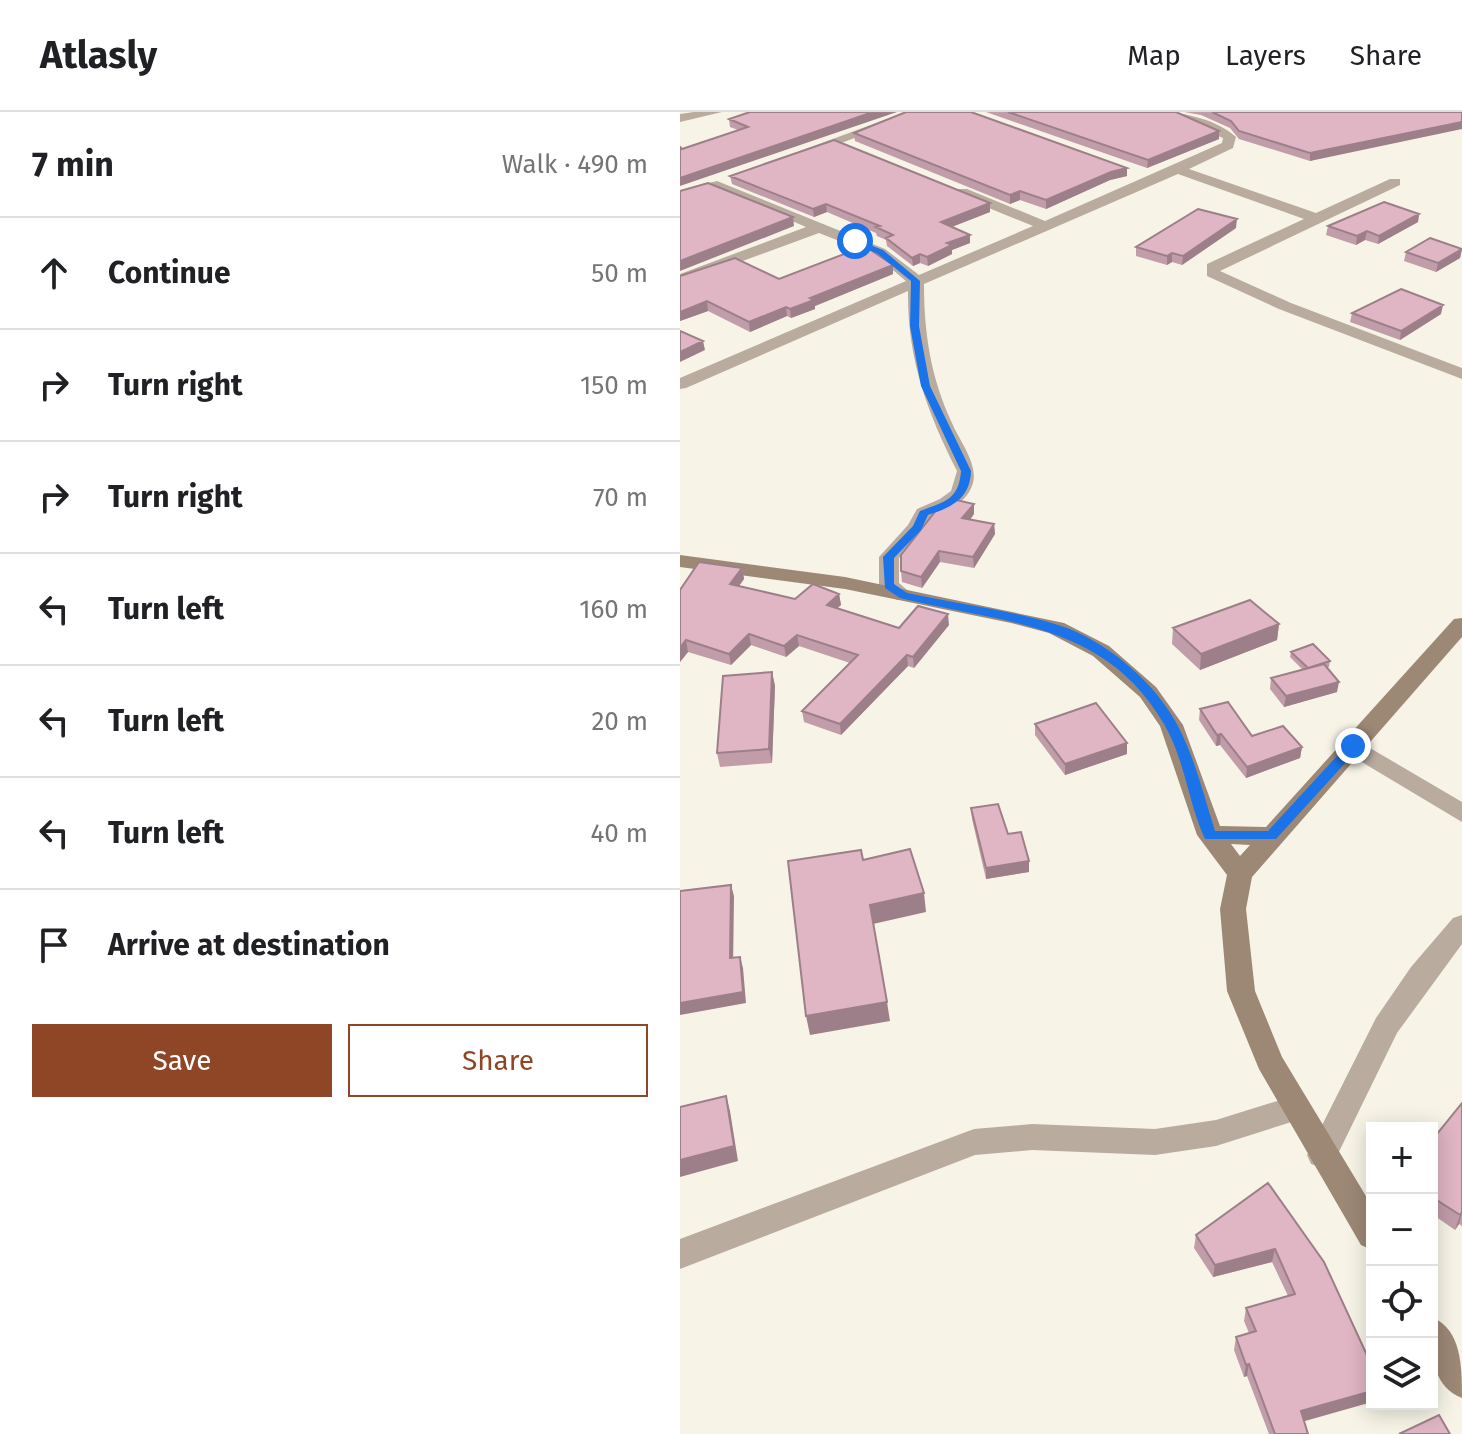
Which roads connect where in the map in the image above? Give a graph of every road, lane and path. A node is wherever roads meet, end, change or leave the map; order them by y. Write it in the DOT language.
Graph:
graph roads {
  1 [pos="716,112"];
  2 [pos="918,112"];
  3 [pos="1166,112"];
  4 [pos="680,118"];
  5 [pos="799,153"];
  6 [pos="1178,169"];
  7 [pos="737,175"];
  8 [pos="1395,182"];
  9 [pos="947,186"];
  10 [pos="1318,219"];
  11 [pos="1045,226"];
  12 [pos="818,228"];
  13 [pos="680,279"];
  14 [pos="916,281"];
  15 [pos="1462,374"];
  16 [pos="680,384"];
  17 [pos="680,561"];
  18 [pos="904,596"];
  19 [pos="1462,624"];
  20 [pos="1353,746"];
  21 [pos="1462,813"];
  22 [pos="1210,835"];
  23 [pos="1272,836"];
  24 [pos="1240,874"];
  25 [pos="1462,925"];
  26 [pos="1296,1108"];
  27 [pos="1322,1155"];
  28 [pos="1366,1225"];
  29 [pos="680,1254"];
  30 [pos="1435,1338"];
  31 [pos="1462,1381"];
  1 -- 4 [label="street"];
  2 -- 5 [label="street"];
  3 -- 6 [label="street"];
  6 -- 10 [label="street"];
  6 -- 11 [label="street"];
  7 -- 12 [label="street"];
  8 -- 10 [label="street"];
  9 -- 11 [label="street"];
  10 -- 15 [label="street"];
  11 -- 14 [label="street"];
  12 -- 13 [label="street"];
  12 -- 14 [label="street"];
  14 -- 16 [label="street"];
  14 -- 18 [label="street"];
  17 -- 18 [label="street"];
  18 -- 22 [label="street"];
  19 -- 20 [label="street"];
  20 -- 21 [label="street"];
  20 -- 23 [label="street"];
  22 -- 23 [label="street"];
  22 -- 24 [label="street"];
  23 -- 24 [label="street"];
  24 -- 26 [label="street"];
  25 -- 27 [label="street"];
  26 -- 27 [label="street"];
  26 -- 29 [label="street"];
  27 -- 28 [label="street"];
  30 -- 31 [label="street"];
}
